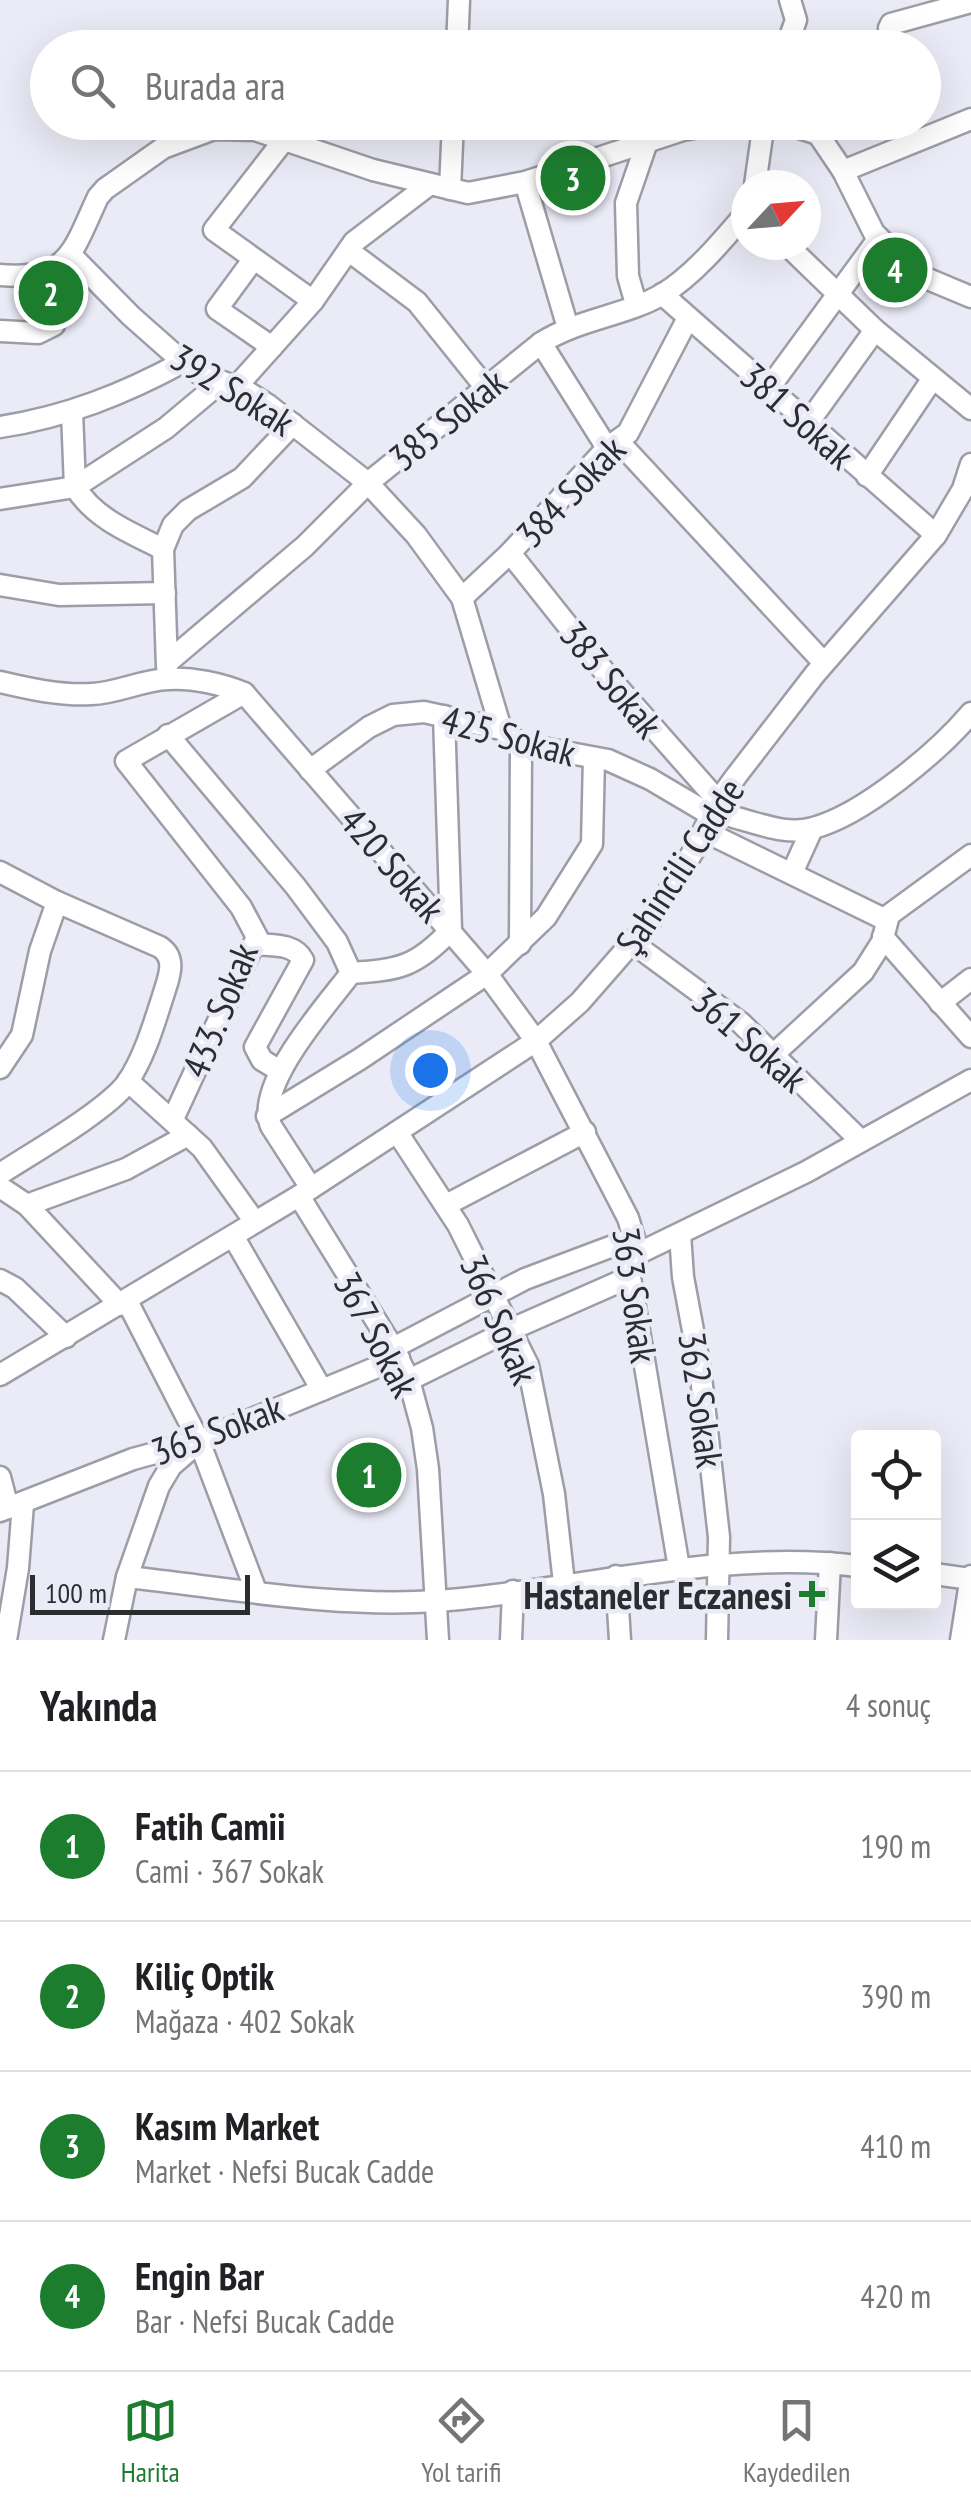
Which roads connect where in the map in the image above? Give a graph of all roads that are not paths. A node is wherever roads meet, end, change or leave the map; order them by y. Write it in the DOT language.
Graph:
graph roads {
  1 [pos="459,0"];
  2 [pos="790,0"];
  3 [pos="971,2"];
  4 [pos="458,30"];
  5 [pos="792,30"];
  6 [pos="888,30"];
  7 [pos="971,119"];
  8 [pos="941,126"];
  9 [pos="185,140"];
  10 [pos="284,140"];
  11 [pos="450,140"];
  12 [pos="653,140"];
  13 [pos="762,140"];
  14 [pos="822,140"];
  15 [pos="901,140"];
  16 [pos="647,142"];
  17 [pos="758,170"];
  18 [pos="843,171"];
  19 [pos="525,182"];
  20 [pos="440,186"];
  21 [pos="731,228"];
  22 [pos="879,238"];
  23 [pos="349,250"];
  24 [pos="69,258"];
  25 [pos="253,260"];
  26 [pos="802,260"];
  27 [pos="0,275"];
  28 [pos="662,294"];
  29 [pos="837,294"];
  30 [pos="971,296"];
  31 [pos="313,300"];
  32 [pos="636,304"];
  33 [pos="688,318"];
  34 [pos="568,328"];
  35 [pos="875,330"];
  36 [pos="0,332"];
  37 [pos="541,343"];
  38 [pos="272,347"];
  39 [pos="183,362"];
  40 [pos="933,378"];
  41 [pos="228,385"];
  42 [pos="486,388"];
  43 [pos="770,388"];
  44 [pos="971,409"];
  45 [pos="72,412"];
  46 [pos="808,423"];
  47 [pos="293,424"];
  48 [pos="0,428"];
  49 [pos="612,445"];
  50 [pos="971,464"];
  51 [pos="867,476"];
  52 [pos="368,482"];
  53 [pos="76,487"];
  54 [pos="967,492"];
  55 [pos="0,499"];
  56 [pos="936,535"];
  57 [pos="163,548"];
  58 [pos="510,553"];
  59 [pos="0,584"];
  60 [pos="165,593"];
  61 [pos="462,598"];
  62 [pos="824,663"];
  63 [pos="167,670"];
  64 [pos="0,682"];
  65 [pos="244,693"];
  66 [pos="444,716"];
  67 [pos="965,720"];
  68 [pos="501,729"];
  69 [pos="168,735"];
  70 [pos="521,744"];
  71 [pos="971,748"];
  72 [pos="594,758"];
  73 [pos="310,770"];
  74 [pos="714,810"];
  75 [pos="812,829"];
  76 [pos="971,855"];
  77 [pos="0,872"];
  78 [pos="792,873"];
  79 [pos="58,902"];
  80 [pos="885,929"];
  81 [pos="451,930"];
  82 [pos="255,944"];
  83 [pos="520,944"];
  84 [pos="634,944"];
  85 [pos="351,973"];
  86 [pos="487,974"];
  87 [pos="971,979"];
  88 [pos="940,1004"];
  89 [pos="971,1038"];
  90 [pos="536,1041"];
  91 [pos="775,1053"];
  92 [pos="0,1068"];
  93 [pos="280,1072"];
  94 [pos="128,1080"];
  95 [pos="971,1080"];
  96 [pos="267,1116"];
  97 [pos="181,1127"];
  98 [pos="397,1132"];
  99 [pos="585,1132"];
  100 [pos="861,1141"];
  101 [pos="0,1174"];
  102 [pos="0,1187"];
  103 [pos="305,1192"];
  104 [pos="27,1205"];
  105 [pos="446,1205"];
  106 [pos="256,1222"];
  107 [pos="680,1234"];
  108 [pos="233,1236"];
  109 [pos="632,1257"];
  110 [pos="0,1280"];
  111 [pos="494,1295"];
  112 [pos="123,1304"];
  113 [pos="512,1329"];
  114 [pos="66,1336"];
  115 [pos="396,1353"];
  116 [pos="0,1375"];
  117 [pos="409,1380"];
  118 [pos="322,1390"];
  119 [pos="199,1441"];
  120 [pos="0,1478"];
  121 [pos="16,1506"];
  122 [pos="830,1562"];
  123 [pos="851,1565"];
  124 [pos="719,1566"];
  125 [pos="680,1568"];
  126 [pos="941,1575"];
  127 [pos="616,1576"];
  128 [pos="127,1577"];
  129 [pos="971,1578"];
  130 [pos="564,1583"];
  131 [pos="256,1590"];
  132 [pos="514,1591"];
  133 [pos="436,1601"];
  134 [pos="5,1615"];
  135 [pos="6,1640"];
  136 [pos="114,1640"];
  137 [pos="438,1640"];
  138 [pos="511,1640"];
  139 [pos="620,1640"];
  140 [pos="717,1640"];
  141 [pos="826,1640"];
  142 [pos="961,1640"];
  1 -- 4 [label="street"];
  2 -- 5 [label="street"];
  3 -- 6 [label="street"];
  7 -- 8 [label="street"];
  9 -- 24 [label="street"];
  10 -- 20 [label="street"];
  10 -- 25 [label="street"];
  11 -- 20 [label="street"];
  12 -- 16 [label="street"];
  13 -- 17 [label="street"];
  14 -- 18 [label="street"];
  15 -- 18 [label="street"];
  16 -- 19 [label="street"];
  16 -- 32 [label="street"];
  18 -- 22 [label="street"];
  19 -- 20 [label="street"];
  19 -- 34 [label="street"];
  20 -- 23 [label="street"];
  21 -- 28 [label="street, 385 Sokak"];
  22 -- 29 [label="street"];
  22 -- 30 [label="street"];
  23 -- 31 [label="street"];
  23 -- 42 [label="street"];
  24 -- 27 [label="street"];
  24 -- 36 [label="street"];
  24 -- 39 [label="street, 392 Sokak"];
  25 -- 31 [label="street"];
  25 -- 38 [label="street"];
  26 -- 29 [label="street"];
  28 -- 32 [label="street, 385 Sokak"];
  28 -- 33 [label="street, 381 Sokak"];
  29 -- 35 [label="street"];
  29 -- 43 [label="street"];
  31 -- 38 [label="street"];
  32 -- 34 [label="street, 385 Sokak"];
  33 -- 43 [label="street, 381 Sokak"];
  33 -- 49 [label="street, 384 Sokak"];
  34 -- 37 [label="street, 385 Sokak"];
  35 -- 40 [label="street"];
  35 -- 46 [label="street"];
  37 -- 42 [label="street, 385 Sokak"];
  37 -- 49 [label="street"];
  38 -- 41 [label="street"];
  39 -- 41 [label="street, 392 Sokak"];
  39 -- 45 [label="street"];
  40 -- 44 [label="street"];
  40 -- 51 [label="street"];
  41 -- 47 [label="street, 392 Sokak"];
  41 -- 53 [label="street"];
  42 -- 52 [label="street, 385 Sokak"];
  43 -- 46 [label="street, 381 Sokak"];
  45 -- 48 [label="street"];
  45 -- 53 [label="street"];
  46 -- 51 [label="street, 381 Sokak"];
  47 -- 52 [label="street, 392 Sokak"];
  47 -- 57 [label="street"];
  49 -- 58 [label="street, 384 Sokak"];
  49 -- 62 [label="street"];
  50 -- 54 [label="street, Şahincili Cadde"];
  51 -- 56 [label="street, 381 Sokak"];
  52 -- 61 [label="street, 392 Sokak"];
  52 -- 63 [label="street, 385 Sokak"];
  53 -- 55 [label="street"];
  53 -- 57 [label="street"];
  54 -- 56 [label="street, Şahincili Cadde"];
  56 -- 62 [label="street, Şahincili Cadde"];
  57 -- 60 [label="street"];
  58 -- 61 [label="street, 384 Sokak"];
  58 -- 74 [label="street, 383 Sokak"];
  59 -- 60 [label="street"];
  60 -- 63 [label="street"];
  61 -- 68 [label="street, 392 Sokak"];
  62 -- 74 [label="street, Şahincili Cadde"];
  63 -- 64 [label="street"];
  63 -- 65 [label="street"];
  65 -- 69 [label="street"];
  65 -- 73 [label="street, 420 Sokak"];
  66 -- 68 [label="street, 425 Sokak"];
  66 -- 73 [label="street, 425 Sokak"];
  66 -- 81 [label="street"];
  67 -- 71 [label="street"];
  67 -- 75 [label="street"];
  68 -- 70 [label="street, 425 Sokak"];
  69 -- 82 [label="street, 433. Sokak"];
  69 -- 85 [label="street"];
  70 -- 72 [label="street, 425 Sokak"];
  70 -- 83 [label="street"];
  72 -- 74 [label="street, 425 Sokak"];
  72 -- 83 [label="street"];
  73 -- 81 [label="street, 420 Sokak"];
  74 -- 75 [label="street"];
  74 -- 78 [label="street"];
  74 -- 84 [label="street, Şahincili Cadde"];
  75 -- 78 [label="street"];
  76 -- 80 [label="street"];
  77 -- 79 [label="street"];
  78 -- 80 [label="street"];
  79 -- 92 [label="street"];
  79 -- 94 [label="street"];
  80 -- 88 [label="street"];
  80 -- 91 [label="street"];
  81 -- 85 [label="street"];
  81 -- 86 [label="street, 420 Sokak"];
  82 -- 93 [label="street"];
  82 -- 97 [label="street, 433. Sokak"];
  83 -- 86 [label="street"];
  84 -- 90 [label="street, Şahincili Cadde"];
  84 -- 91 [label="street, 361 Sokak"];
  85 -- 93 [label="street"];
  86 -- 90 [label="street, 420 Sokak"];
  86 -- 96 [label="street"];
  87 -- 88 [label="street"];
  88 -- 89 [label="street"];
  90 -- 98 [label="street, Şahincili Cadde"];
  90 -- 99 [label="street, 363 Sokak"];
  91 -- 100 [label="street, 361 Sokak"];
  93 -- 96 [label="street"];
  94 -- 97 [label="street"];
  94 -- 101 [label="street"];
  95 -- 100 [label="street"];
  96 -- 103 [label="street, 367 Sokak"];
  97 -- 104 [label="street"];
  97 -- 106 [label="street"];
  98 -- 103 [label="street, Şahincili Cadde"];
  98 -- 105 [label="street, 366 Sokak"];
  99 -- 105 [label="street"];
  99 -- 109 [label="street, 363 Sokak"];
  100 -- 107 [label="street"];
  102 -- 104 [label="street"];
  103 -- 106 [label="street, Şahincili Cadde"];
  103 -- 115 [label="street, 367 Sokak"];
  104 -- 112 [label="street"];
  105 -- 111 [label="street, 366 Sokak"];
  106 -- 108 [label="street, Şahincili Cadde"];
  107 -- 109 [label="street"];
  107 -- 124 [label="street, 362 Sokak"];
  108 -- 112 [label="street, Şahincili Cadde"];
  108 -- 118 [label="street"];
  109 -- 111 [label="street, 365 Sokak"];
  109 -- 113 [label="street"];
  109 -- 125 [label="street, 363 Sokak"];
  110 -- 114 [label="street"];
  111 -- 113 [label="street, 366 Sokak"];
  111 -- 115 [label="street, 365 Sokak"];
  112 -- 114 [label="street, Şahincili Cadde"];
  112 -- 119 [label="street"];
  113 -- 117 [label="street"];
  113 -- 130 [label="street, 366 Sokak"];
  114 -- 116 [label="street, Şahincili Cadde"];
  115 -- 117 [label="street, 367 Sokak"];
  115 -- 118 [label="street, 365 Sokak"];
  117 -- 133 [label="street, 367 Sokak"];
  118 -- 119 [label="street, 365 Sokak"];
  119 -- 121 [label="street, 365 Sokak"];
  119 -- 128 [label="street"];
  119 -- 131 [label="street"];
  120 -- 121 [label="street"];
  121 -- 134 [label="street"];
  122 -- 123 [label="street"];
  122 -- 124 [label="street"];
  122 -- 141 [label="street"];
  124 -- 125 [label="street"];
  124 -- 140 [label="street, 362 Sokak"];
  125 -- 127 [label="street"];
  126 -- 129 [label="street"];
  127 -- 130 [label="street"];
  127 -- 139 [label="street"];
  128 -- 131 [label="street"];
  128 -- 136 [label="street"];
  129 -- 142 [label="street"];
  130 -- 132 [label="street"];
  131 -- 133 [label="street"];
  132 -- 133 [label="street"];
  132 -- 138 [label="street"];
  133 -- 137 [label="street, 367 Sokak"];
  134 -- 135 [label="street"];
}
